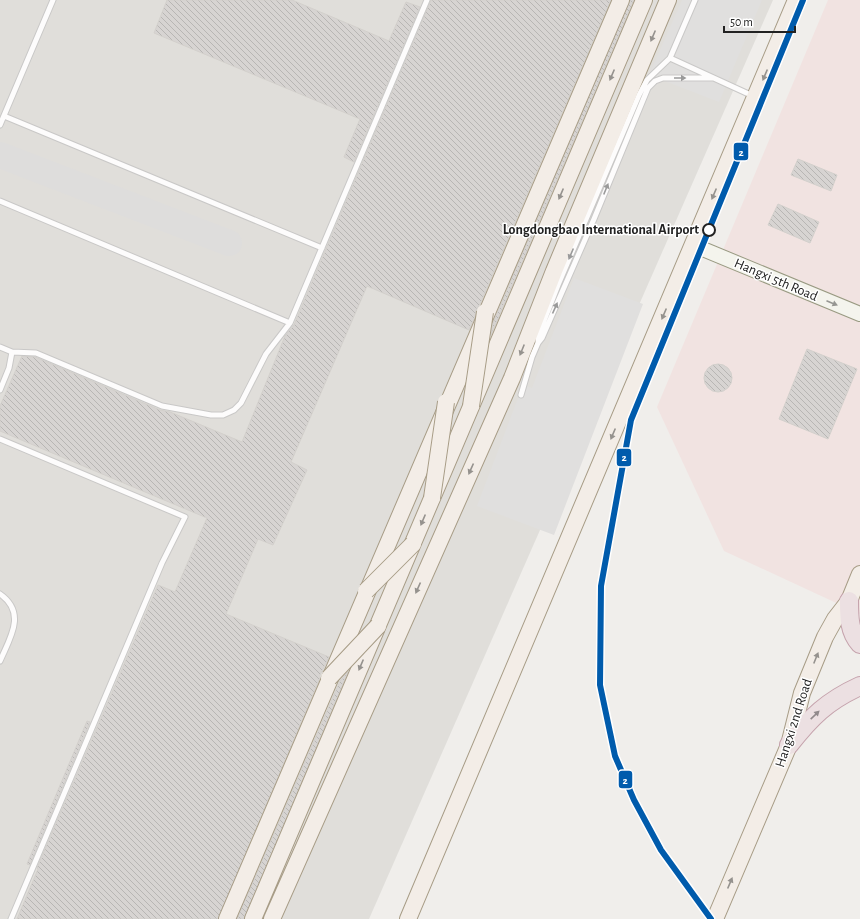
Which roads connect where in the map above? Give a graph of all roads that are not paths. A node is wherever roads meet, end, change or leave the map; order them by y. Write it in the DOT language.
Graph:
graph roads {
  1 [pos="53,0"];
  2 [pos="427,0"];
  3 [pos="617,0"];
  4 [pos="621,0"];
  5 [pos="644,0"];
  6 [pos="668,0"];
  7 [pos="695,0"];
  8 [pos="796,0"];
  9 [pos="670,58"];
  10 [pos="712,78"];
  11 [pos="755,97"];
  12 [pos="4,116"];
  13 [pos="0,125"];
  14 [pos="0,201"];
  15 [pos="693,245"];
  16 [pos="322,248"];
  17 [pos="485,312"];
  18 [pos="860,314"];
  19 [pos="290,323"];
  20 [pos="538,343"];
  21 [pos="0,347"];
  22 [pos="12,352"];
  23 [pos="0,390"];
  24 [pos="521,395"];
  25 [pos="446,402"];
  26 [pos="471,406"];
  27 [pos="0,439"];
  28 [pos="432,498"];
  29 [pos="413,544"];
  30 [pos="860,574"];
  31 [pos="366,591"];
  32 [pos="0,594"];
  33 [pos="848,601"];
  34 [pos="378,626"];
  35 [pos="860,644"];
  36 [pos="0,661"];
  37 [pos="329,678"];
  38 [pos="860,686"];
  39 [pos="789,745"];
  40 [pos="11,919"];
  41 [pos="227,919"];
  42 [pos="253,919"];
  43 [pos="272,919"];
  44 [pos="408,919"];
  45 [pos="715,919"];
  1 -- 12 [label="lane"];
  2 -- 16 [label="lane"];
  3 -- 17 [label="main road"];
  4 -- 41 [label="main road"];
  5 -- 26 [label="main road, one-way, bridge"];
  6 -- 43 [label="main road, one-way"];
  7 -- 9 [label="lane"];
  8 -- 11 [label="main road, one-way"];
  9 -- 10 [label="lane"];
  9 -- 20 [label="lane, one-way"];
  10 -- 11 [label="lane"];
  20 -- 10 [label="lane, one-way"];
  11 -- 15 [label="main road, one-way"];
  12 -- 13 [label="lane"];
  12 -- 16 [label="lane"];
  14 -- 19 [label="lane"];
  15 -- 18 [label="street, Hangxi 5th Road, one-way"];
  15 -- 44 [label="main road, one-way"];
  16 -- 19 [label="lane"];
  17 -- 25 [label="main road, bridge"];
  17 -- 26 [label="main road, bridge"];
  19 -- 22 [label="lane"];
  20 -- 24 [label="lane"];
  21 -- 22 [label="lane"];
  22 -- 23 [label="lane"];
  25 -- 28 [label="main road, bridge"];
  25 -- 31 [label="main road, bridge"];
  26 -- 28 [label="main road, bridge"];
  27 -- 40 [label="lane"];
  28 -- 29 [label="main road, one-way"];
  29 -- 31 [label="main road, bridge"];
  29 -- 34 [label="main road, bridge"];
  30 -- 33 [label="main road, Hangxi 2nd Road"];
  31 -- 37 [label="main road, bridge"];
  32 -- 36 [label="lane"];
  33 -- 35 [label="highway"];
  39 -- 33 [label="main road, Hangxi 2nd Road, one-way"];
  34 -- 37 [label="main road, bridge"];
  34 -- 42 [label="main road, one-way"];
  37 -- 41 [label="main road"];
  39 -- 38 [label="highway, one-way"];
  45 -- 39 [label="main road, Hangxi 2nd Road, one-way"];
}
